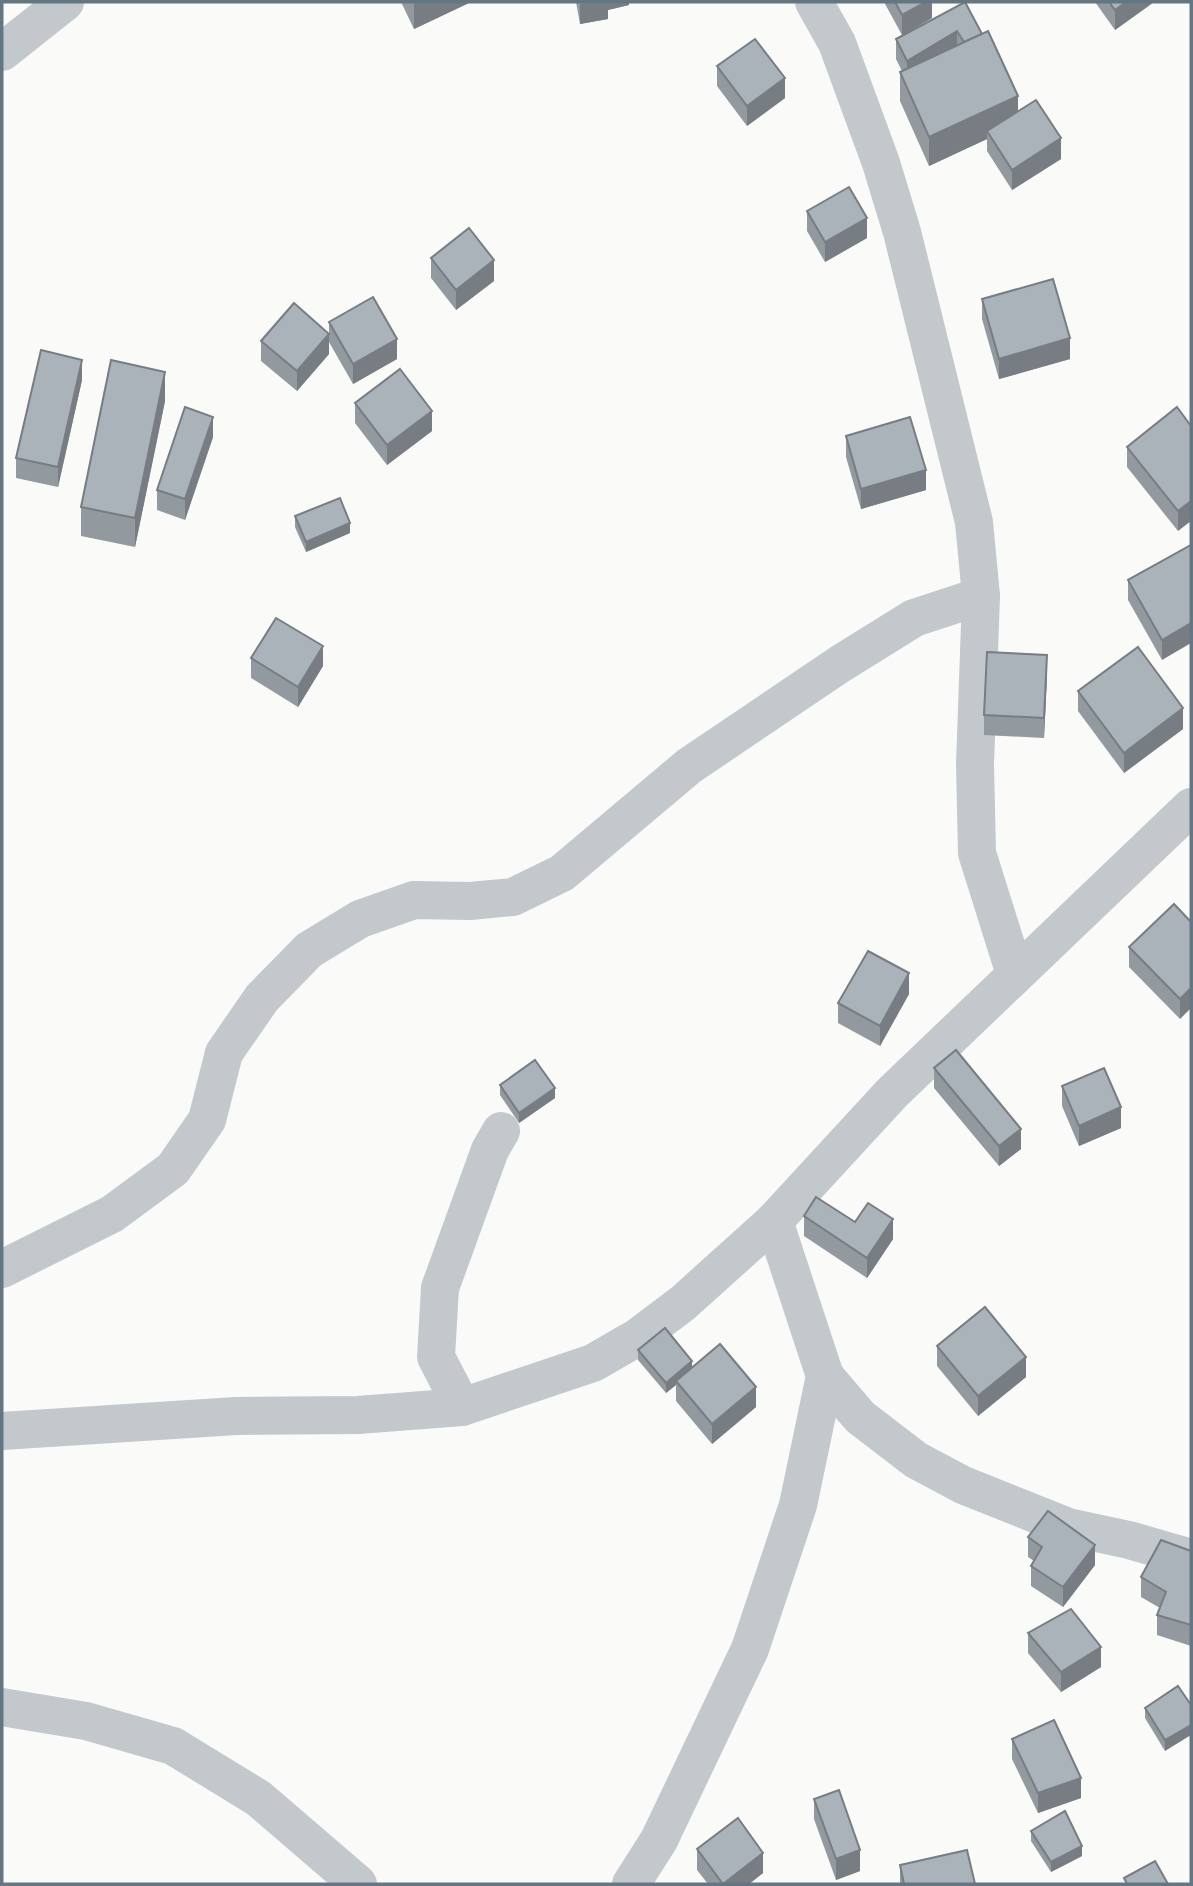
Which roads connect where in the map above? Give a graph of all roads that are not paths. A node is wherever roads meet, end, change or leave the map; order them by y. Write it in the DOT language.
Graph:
graph roads {
  1 [pos="65,2"];
  2 [pos="814,2"];
  3 [pos="2,52"];
  4 [pos="981,596"];
  5 [pos="1191,807"];
  6 [pos="1015,974"];
  7 [pos="501,1131"];
  8 [pos="774,1222"];
  9 [pos="2,1269"];
  10 [pos="825,1376"];
  11 [pos="462,1407"];
  12 [pos="2,1431"];
  13 [pos="1191,1558"];
  14 [pos="2,1707"];
  15 [pos="358,1884"];
  16 [pos="631,1884"];
  1 -- 3 [label="street"];
  2 -- 4 [label="street"];
  4 -- 6 [label="street"];
  4 -- 9 [label="street"];
  5 -- 6 [label="street"];
  6 -- 8 [label="street"];
  7 -- 11 [label="street"];
  8 -- 10 [label="street"];
  8 -- 11 [label="street"];
  10 -- 13 [label="street"];
  10 -- 16 [label="street"];
  11 -- 12 [label="street"];
  14 -- 15 [label="street"];
}
